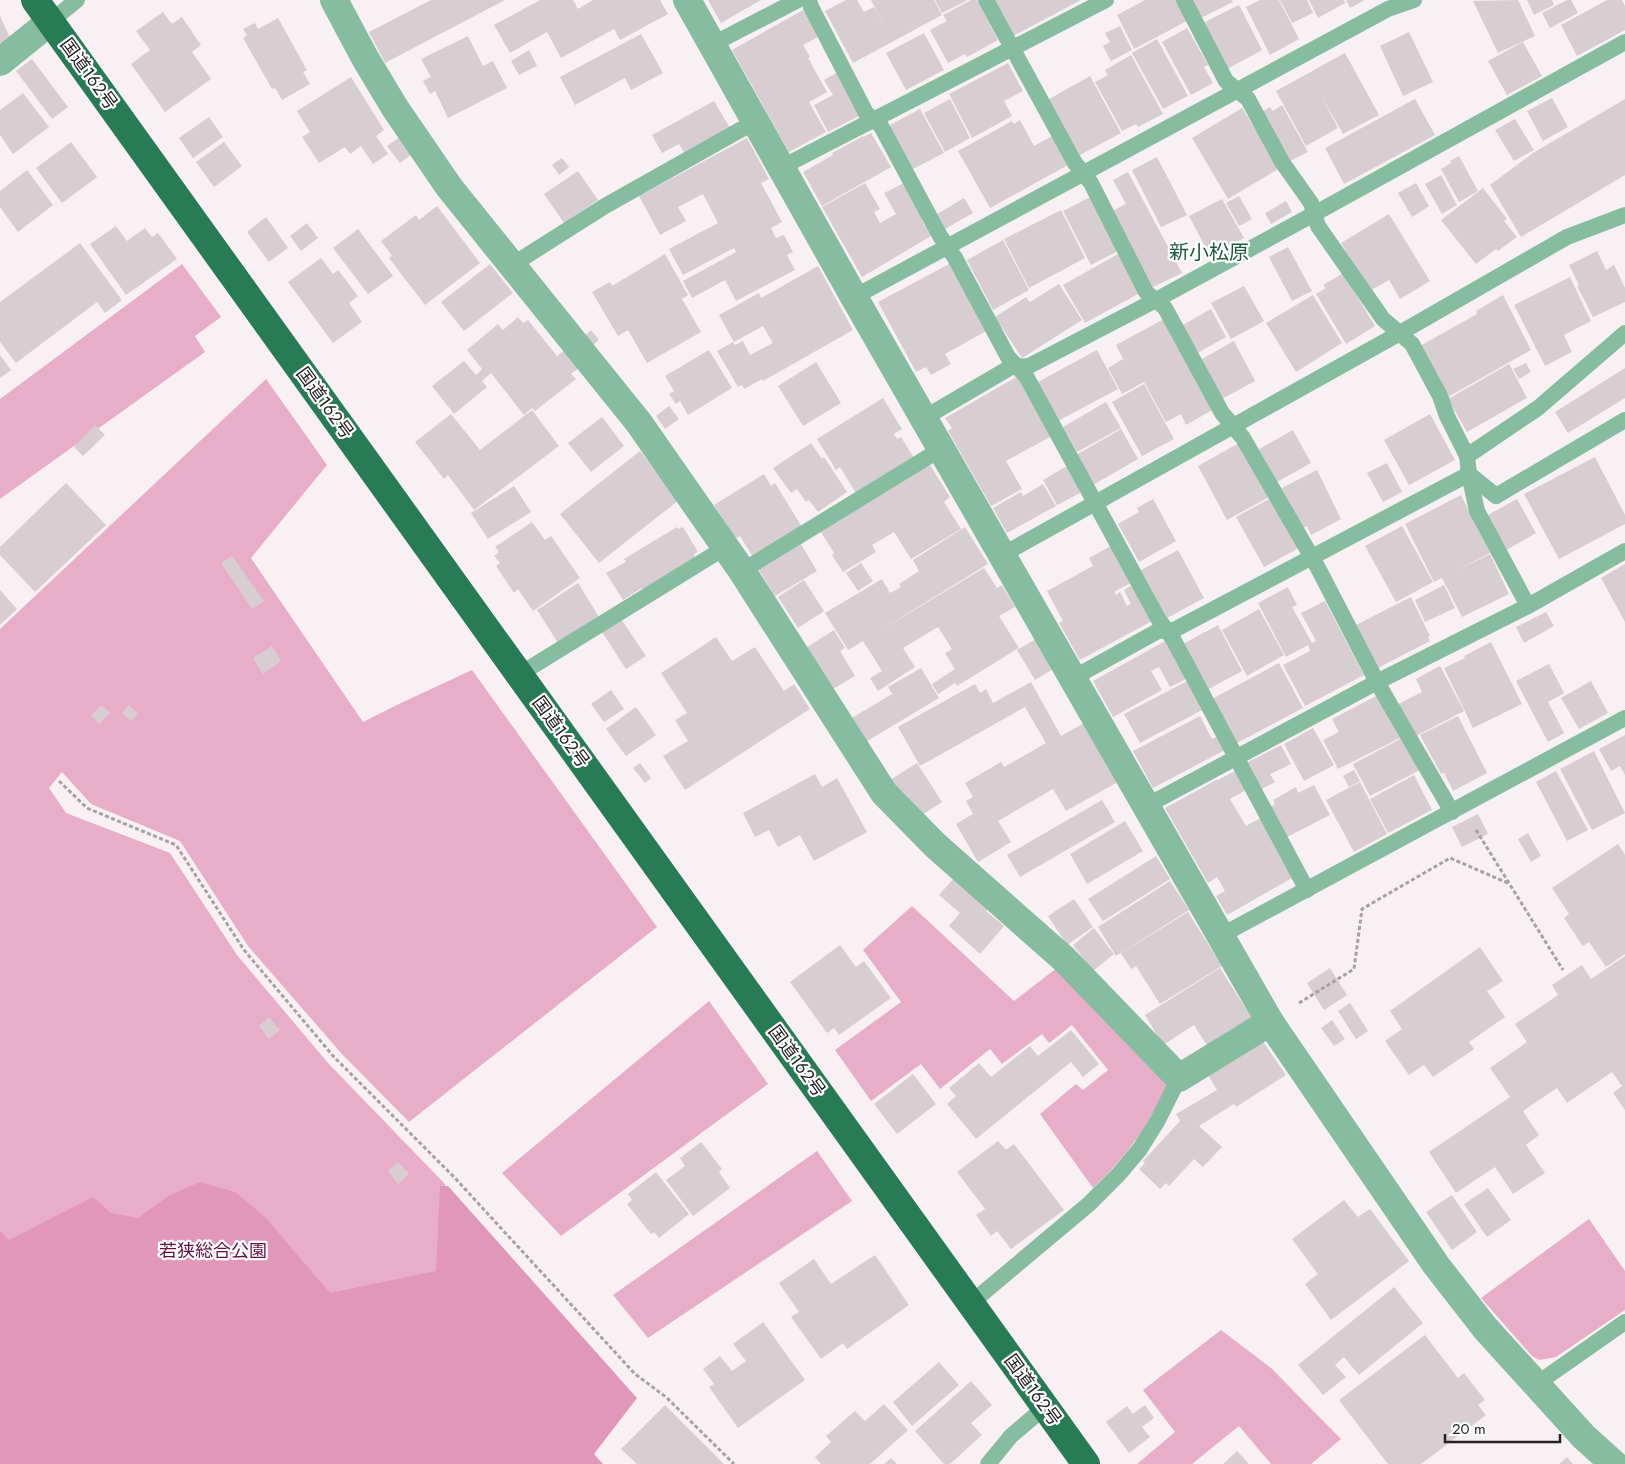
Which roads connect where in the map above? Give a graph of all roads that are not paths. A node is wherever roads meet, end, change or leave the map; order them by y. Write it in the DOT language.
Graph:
graph roads {
  1 [pos="77,0"];
  2 [pos="334,0"];
  3 [pos="687,0"];
  4 [pos="798,0"];
  5 [pos="809,0"];
  6 [pos="986,0"];
  7 [pos="1106,0"];
  8 [pos="1184,0"];
  9 [pos="1414,0"];
  10 [pos="43,11"];
  11 [pos="1625,42"];
  12 [pos="713,44"];
  13 [pos="1011,48"];
  14 [pos="0,62"];
  15 [pos="1237,91"];
  16 [pos="873,120"];
  17 [pos="756,121"];
  18 [pos="782,167"];
  19 [pos="1083,174"];
  20 [pos="1314,214"];
  21 [pos="1625,215"];
  22 [pos="947,247"];
  23 [pos="512,265"];
  24 [pos="854,297"];
  25 [pos="1156,300"];
  26 [pos="1400,333"];
  27 [pos="1625,333"];
  28 [pos="1017,367"];
  29 [pos="924,418"];
  30 [pos="1625,420"];
  31 [pos="1233,426"];
  32 [pos="941,448"];
  33 [pos="1467,456"];
  34 [pos="1469,474"];
  35 [pos="1096,502"];
  36 [pos="726,547"];
  37 [pos="1625,551"];
  38 [pos="1002,555"];
  39 [pos="1311,558"];
  40 [pos="742,571"];
  41 [pos="1528,606"];
  42 [pos="1168,631"];
  43 [pos="520,674"];
  44 [pos="1073,678"];
  45 [pos="1376,682"];
  46 [pos="1625,718"];
  47 [pos="1236,757"];
  48 [pos="1146,806"];
  49 [pos="1457,809"];
  50 [pos="1307,890"];
  51 [pos="1220,936"];
  52 [pos="1270,1022"];
  53 [pos="1179,1078"];
  54 [pos="971,1303"];
  55 [pos="1625,1322"];
  56 [pos="1535,1385"];
  57 [pos="1045,1407"];
  58 [pos="988,1464"];
  59 [pos="1086,1464"];
  60 [pos="1614,1464"];
  1 -- 10 [label="lane"];
  2 -- 23 [label="street"];
  3 -- 12 [label="street"];
  4 -- 12 [label="lane"];
  5 -- 16 [label="lane"];
  6 -- 13 [label="lane"];
  7 -- 13 [label="lane"];
  8 -- 15 [label="lane"];
  9 -- 15 [label="lane"];
  10 -- 14 [label="street"];
  10 -- 43 [label="highway, 国道162号"];
  11 -- 20 [label="lane"];
  12 -- 17 [label="street"];
  13 -- 16 [label="lane"];
  13 -- 19 [label="lane"];
  15 -- 19 [label="lane"];
  15 -- 20 [label="lane"];
  16 -- 18 [label="lane"];
  16 -- 22 [label="lane"];
  17 -- 18 [label="street"];
  17 -- 23 [label="lane"];
  18 -- 24 [label="street"];
  19 -- 22 [label="lane"];
  19 -- 25 [label="lane"];
  20 -- 25 [label="lane"];
  20 -- 26 [label="lane"];
  21 -- 26 [label="lane"];
  22 -- 24 [label="lane"];
  22 -- 28 [label="lane"];
  23 -- 36 [label="street"];
  24 -- 29 [label="street"];
  25 -- 28 [label="lane"];
  25 -- 31 [label="lane"];
  26 -- 31 [label="lane"];
  26 -- 33 [label="lane"];
  27 -- 33 [label="lane"];
  28 -- 29 [label="lane"];
  28 -- 35 [label="lane"];
  29 -- 32 [label="street"];
  30 -- 34 [label="lane"];
  31 -- 35 [label="lane"];
  31 -- 39 [label="lane"];
  32 -- 38 [label="street"];
  32 -- 40 [label="lane"];
  33 -- 34 [label="lane"];
  34 -- 39 [label="lane"];
  34 -- 41 [label="lane"];
  35 -- 38 [label="lane"];
  35 -- 42 [label="lane"];
  36 -- 40 [label="street"];
  36 -- 43 [label="lane"];
  37 -- 41 [label="lane"];
  38 -- 44 [label="street"];
  39 -- 42 [label="lane"];
  39 -- 45 [label="lane"];
  40 -- 53 [label="street"];
  41 -- 45 [label="lane"];
  42 -- 44 [label="lane"];
  42 -- 47 [label="lane"];
  43 -- 54 [label="highway, 国道162号"];
  44 -- 48 [label="street"];
  45 -- 47 [label="lane"];
  45 -- 49 [label="lane"];
  46 -- 49 [label="lane"];
  47 -- 48 [label="lane"];
  47 -- 50 [label="lane"];
  48 -- 51 [label="street"];
  49 -- 50 [label="lane"];
  50 -- 51 [label="lane"];
  51 -- 52 [label="street"];
  52 -- 53 [label="street"];
  52 -- 56 [label="street"];
  53 -- 54 [label="lane"];
  54 -- 57 [label="highway, 国道162号"];
  55 -- 56 [label="lane"];
  56 -- 60 [label="street"];
  57 -- 58 [label="lane"];
  57 -- 59 [label="highway, 国道162号"];
}
